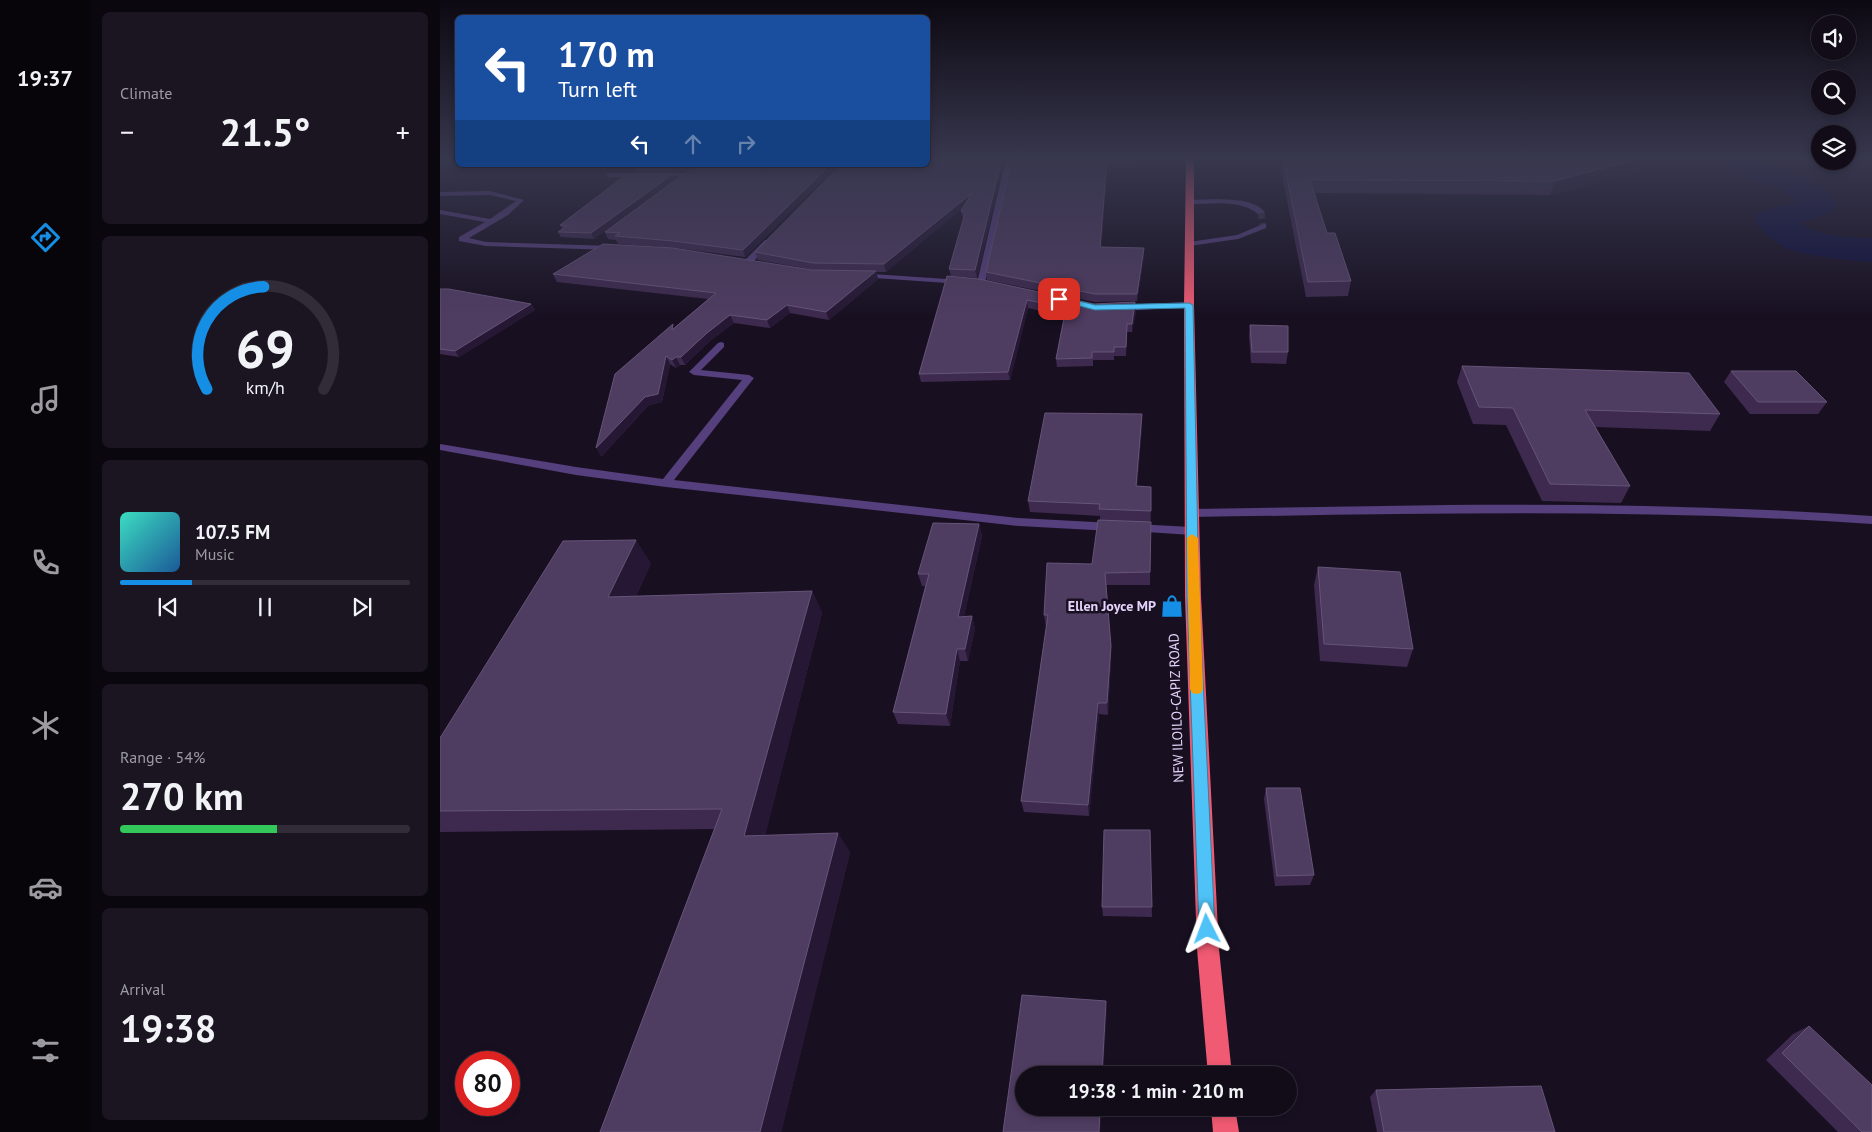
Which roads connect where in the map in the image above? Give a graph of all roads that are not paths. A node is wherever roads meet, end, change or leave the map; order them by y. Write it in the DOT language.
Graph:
graph roads {
  1 [pos="508,211"];
  2 [pos="997,211"];
  3 [pos="1190,211"];
  4 [pos="440,212"];
  5 [pos="490,221"];
  6 [pos="1263,226"];
  7 [pos="776,234"];
  8 [pos="600,240"];
  9 [pos="1189,244"];
  10 [pos="592,246"];
  11 [pos="620,248"];
  12 [pos="739,260"];
  13 [pos="748,262"];
  14 [pos="758,264"];
  15 [pos="847,276"];
  16 [pos="981,283"];
  17 [pos="990,285"];
  18 [pos="1189,305"];
  19 [pos="1111,308"];
  20 [pos="721,346"];
  21 [pos="440,447"];
  22 [pos="666,483"];
  23 [pos="1192,513"];
  24 [pos="1872,520"];
  25 [pos="1192,531"];
  26 [pos="1219,1066"];
  27 [pos="1224,1116"];
  28 [pos="1226,1132"];
  1 -- 5 [label="street"];
  2 -- 16 [label="street"];
  3 -- 9 [label="highway, NEW ILOILO-CAPIZ ROAD"];
  4 -- 5 [label="street"];
  5 -- 10 [label="street"];
  6 -- 9 [label="street"];
  7 -- 13 [label="street"];
  8 -- 10 [label="street"];
  9 -- 18 [label="highway, NEW ILOILO-CAPIZ ROAD"];
  10 -- 11 [label="street"];
  12 -- 13 [label="street"];
  13 -- 14 [label="street"];
  15 -- 16 [label="street"];
  16 -- 17 [label="street"];
  18 -- 19 [label="street"];
  18 -- 23 [label="highway, NEW ILOILO-CAPIZ ROAD"];
  20 -- 22 [label="street"];
  21 -- 22 [label="street"];
  22 -- 25 [label="street"];
  23 -- 24 [label="street"];
  23 -- 25 [label="highway, NEW ILOILO-CAPIZ ROAD"];
  25 -- 26 [label="highway, NEW ILOILO-CAPIZ ROAD"];
  27 -- 28 [label="highway"];
}
